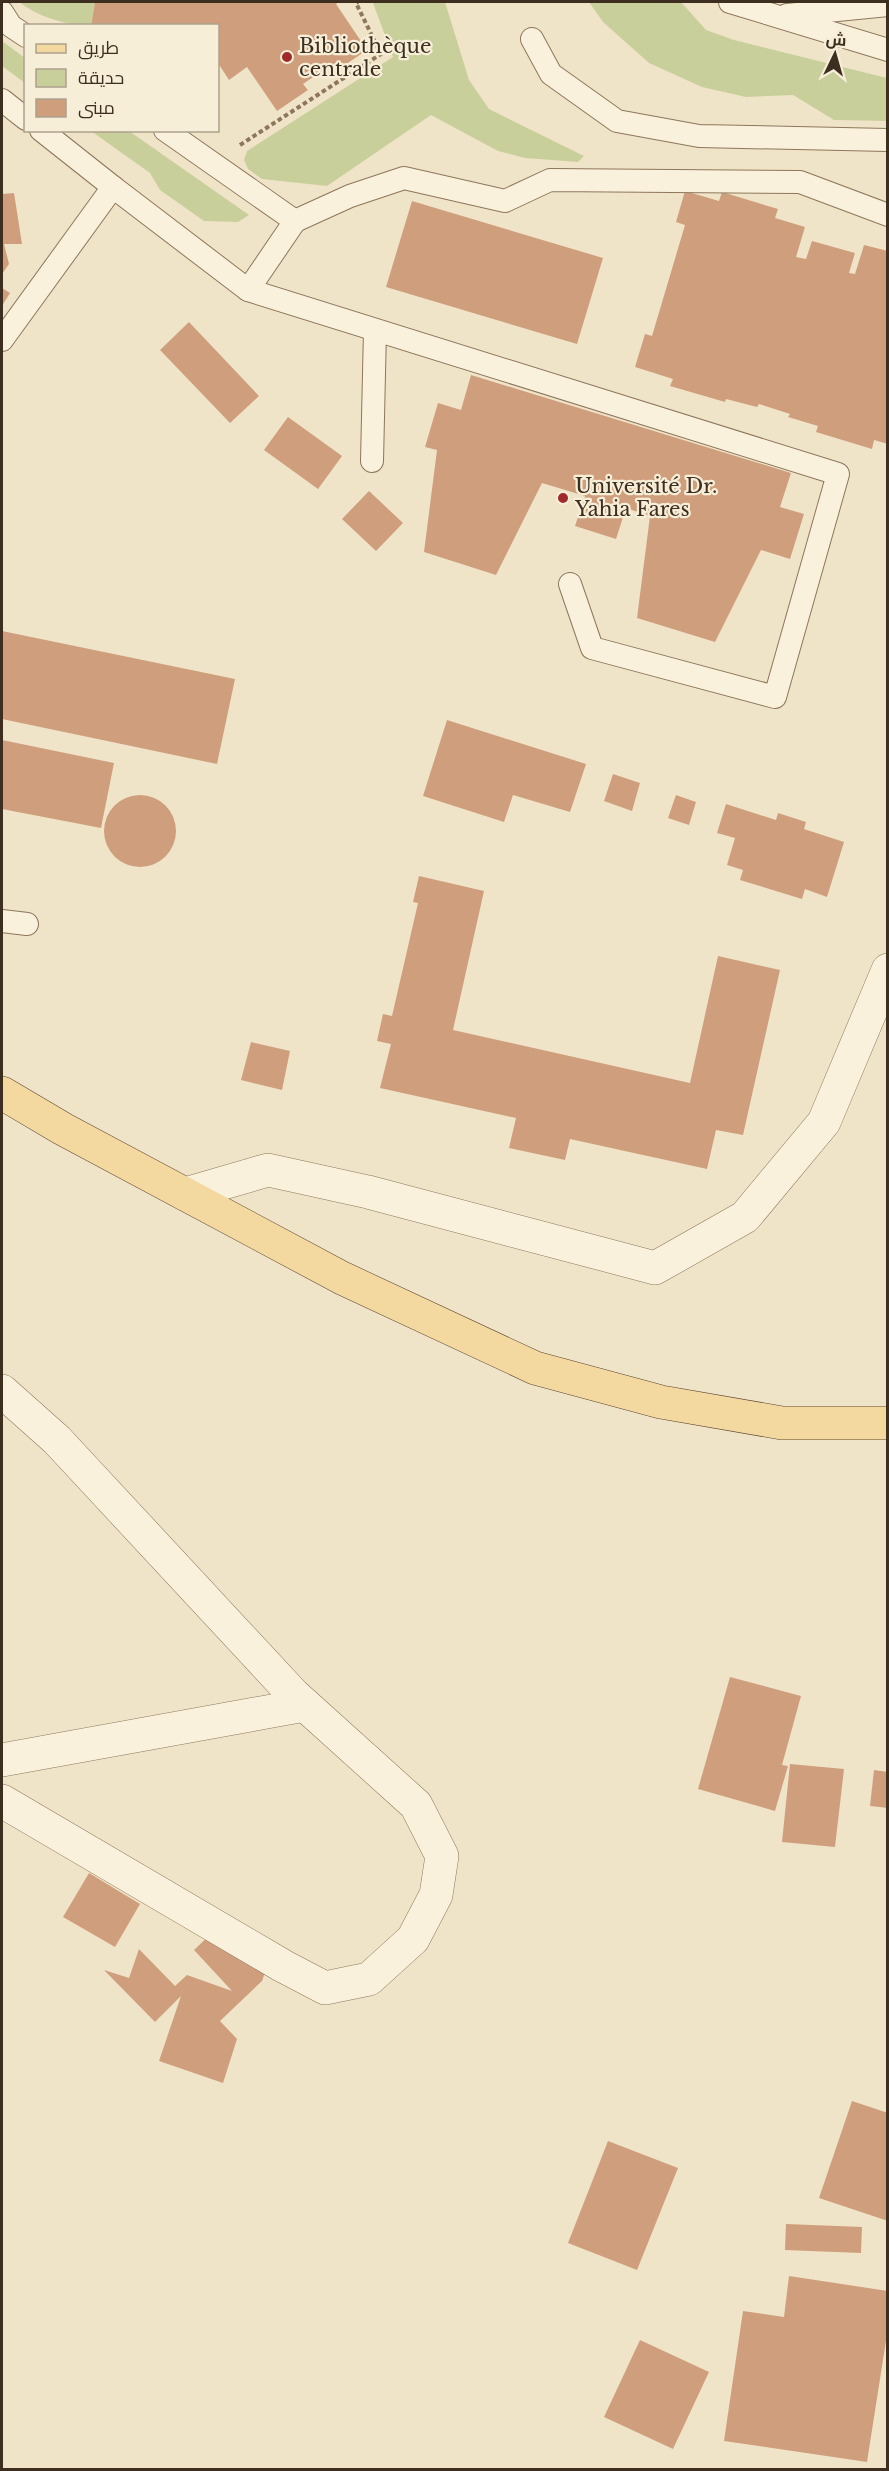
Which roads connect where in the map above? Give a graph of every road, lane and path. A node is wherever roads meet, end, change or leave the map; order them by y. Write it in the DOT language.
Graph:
graph roads {
  1 [pos="358,2"];
  2 [pos="730,2"];
  3 [pos="888,5"];
  4 [pos="2,12"];
  5 [pos="777,16"];
  6 [pos="24,35"];
  7 [pos="532,39"];
  8 [pos="888,50"];
  9 [pos="2,100"];
  10 [pos="24,117"];
  11 [pos="44,132"];
  12 [pos="168,132"];
  13 [pos="888,140"];
  14 [pos="212,162"];
  15 [pos="113,187"];
  16 [pos="888,215"];
  17 [pos="295,221"];
  18 [pos="248,290"];
  19 [pos="375,330"];
  20 [pos="2,340"];
  21 [pos="372,461"];
  22 [pos="570,584"];
  23 [pos="2,921"];
  24 [pos="27,924"];
  25 [pos="888,970"];
  26 [pos="2,1093"];
  27 [pos="185,1194"];
  28 [pos="2,1391"];
  29 [pos="888,1423"];
  30 [pos="305,1705"];
  31 [pos="2,1760"];
  32 [pos="2,1802"];
  1 -- 14 [label="path"];
  2 -- 5 [label="lane"];
  3 -- 5 [label="lane"];
  4 -- 6 [label="lane"];
  5 -- 8 [label="lane"];
  7 -- 13 [label="lane"];
  9 -- 10 [label="lane"];
  11 -- 15 [label="lane"];
  12 -- 14 [label="lane"];
  14 -- 17 [label="lane"];
  15 -- 18 [label="lane"];
  15 -- 20 [label="lane"];
  16 -- 17 [label="lane"];
  17 -- 18 [label="lane"];
  18 -- 19 [label="lane"];
  19 -- 21 [label="lane"];
  19 -- 22 [label="lane"];
  23 -- 24 [label="lane"];
  25 -- 27 [label="street"];
  26 -- 27 [label="main road"];
  27 -- 29 [label="main road"];
  28 -- 30 [label="street"];
  30 -- 31 [label="street"];
  30 -- 32 [label="street"];
}
